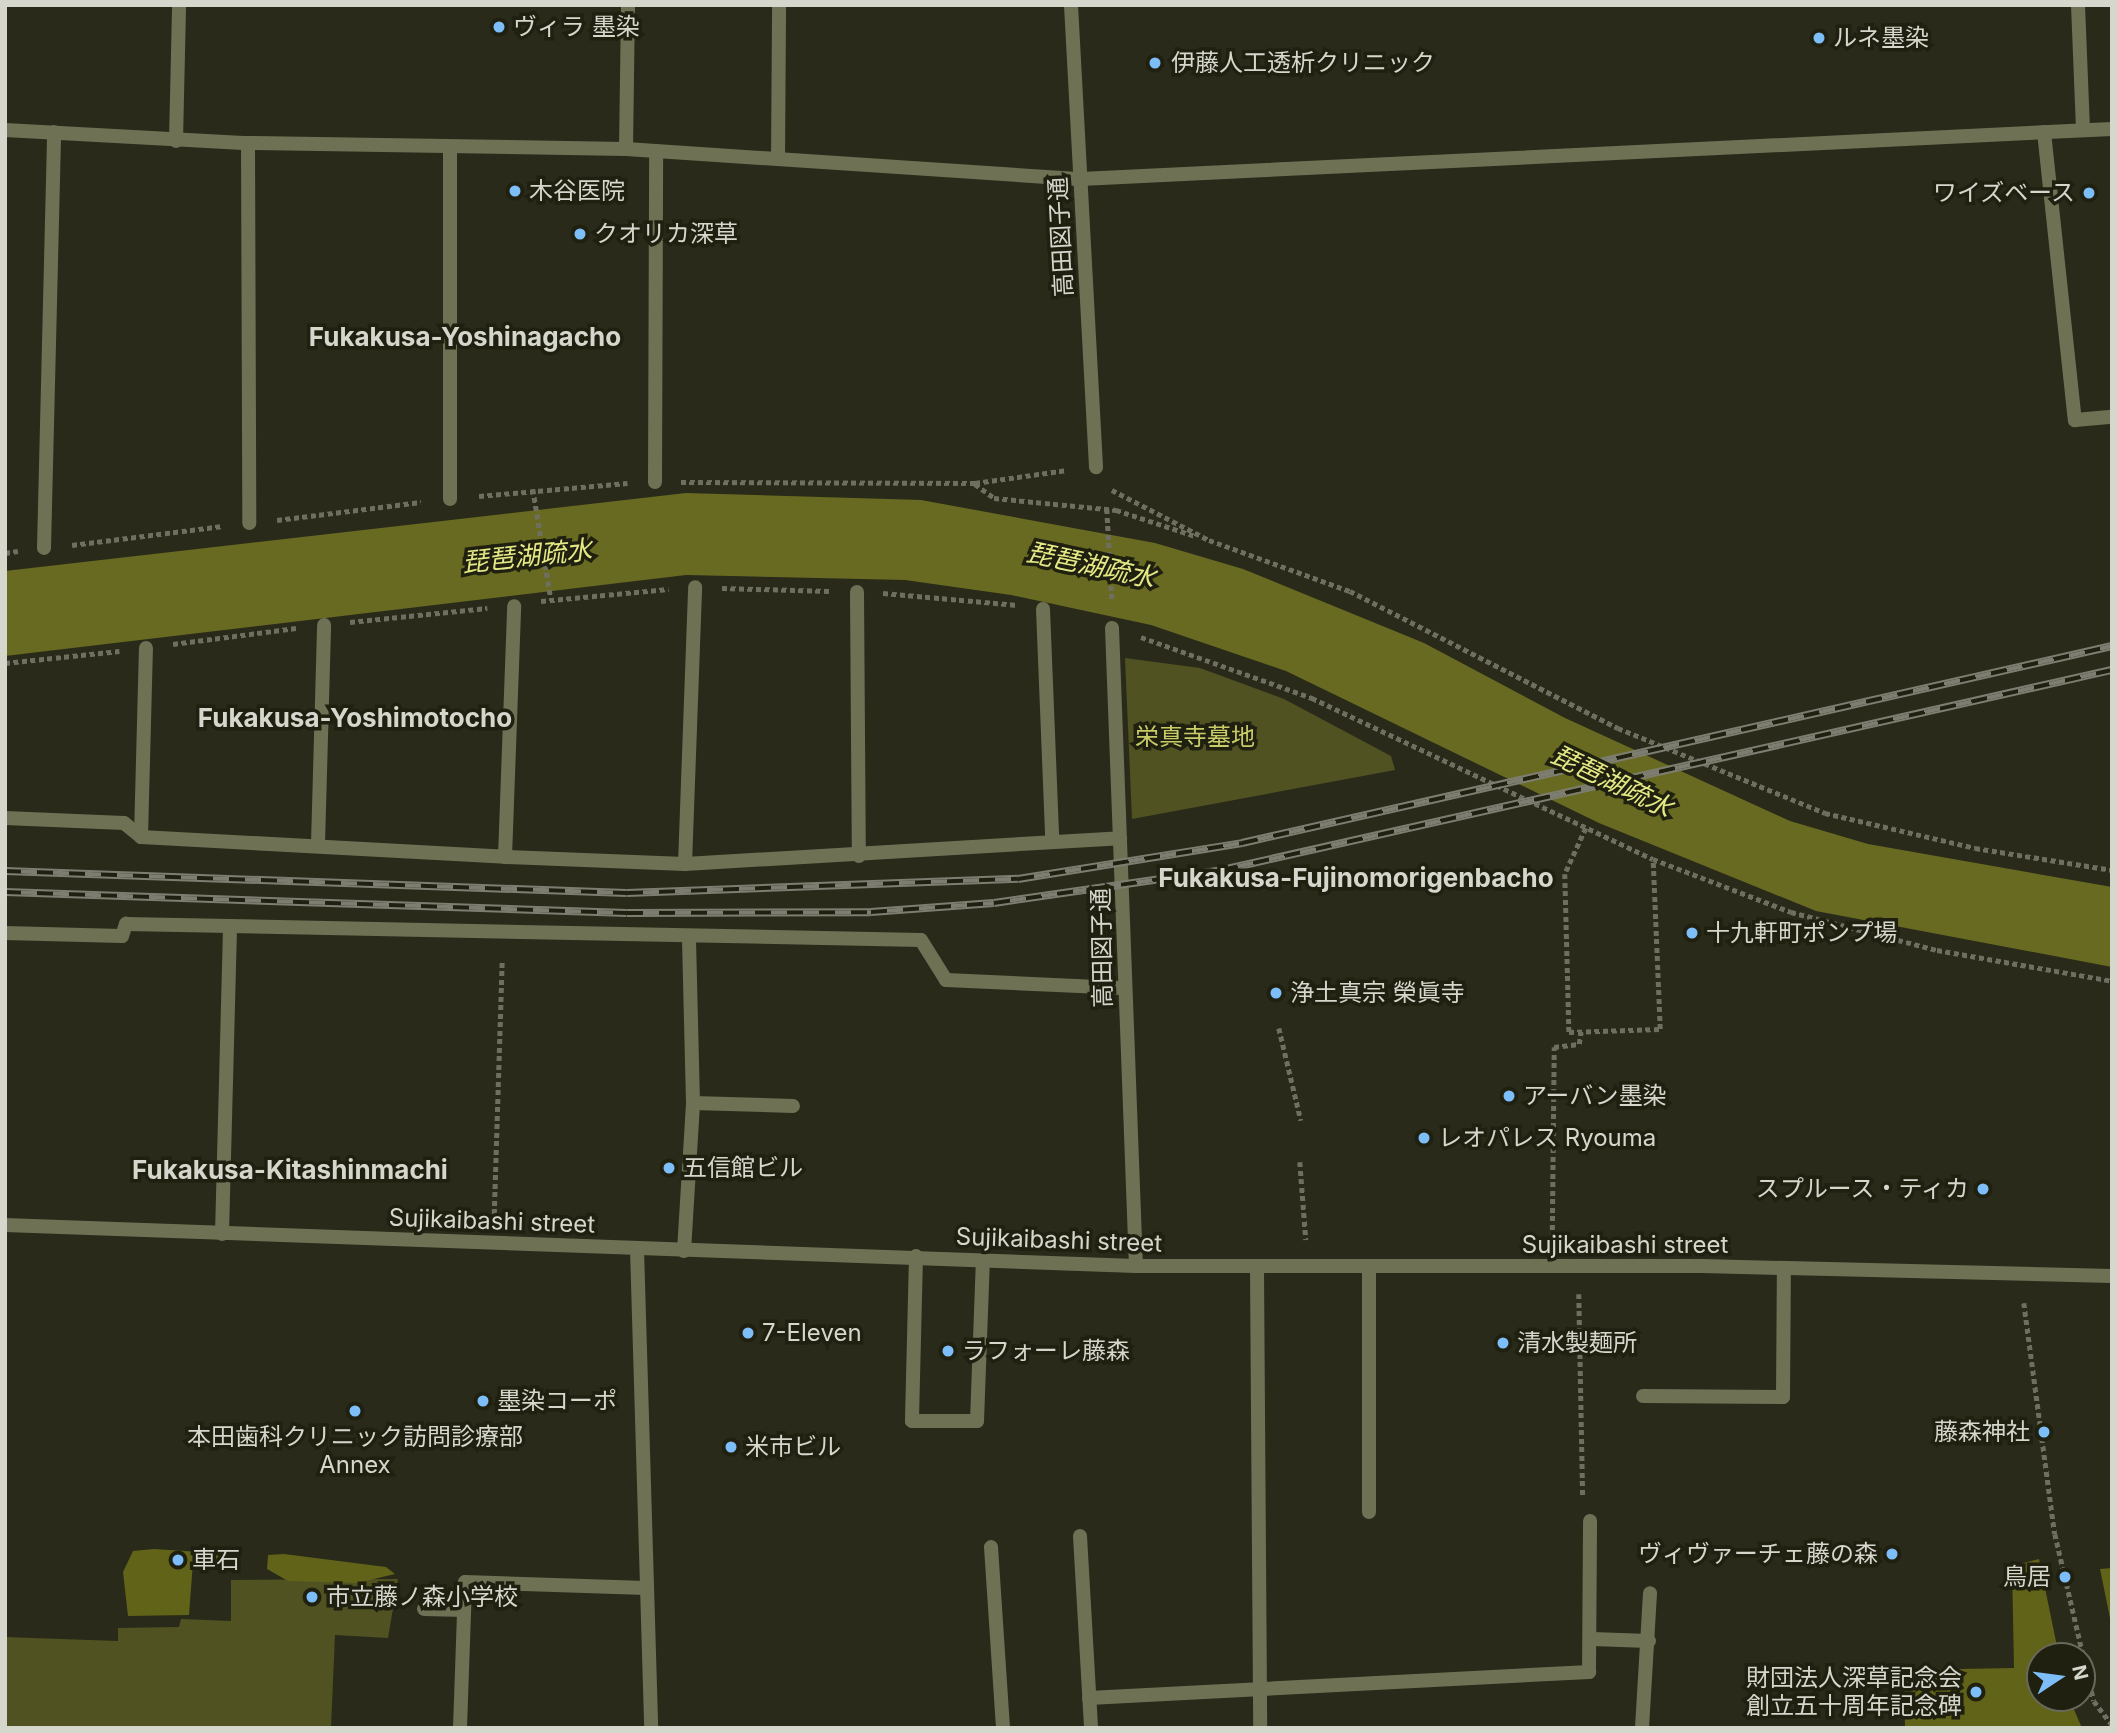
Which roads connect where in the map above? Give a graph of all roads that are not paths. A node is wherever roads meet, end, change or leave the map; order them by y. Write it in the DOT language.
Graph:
graph roads {
  1 [pos="179,5"];
  2 [pos="628,5"];
  3 [pos="779,5"];
  4 [pos="1071,5"];
  5 [pos="2078,5"];
  6 [pos="2112,129"];
  7 [pos="2083,130"];
  8 [pos="5,131"];
  9 [pos="54,132"];
  10 [pos="2044,132"];
  11 [pos="176,141"];
  12 [pos="248,143"];
  13 [pos="450,149"];
  14 [pos="626,149"];
  15 [pos="656,151"];
  16 [pos="778,159"];
  17 [pos="1081,179"];
  18 [pos="2112,417"];
  19 [pos="1096,467"];
  20 [pos="655,482"];
  21 [pos="450,499"];
  22 [pos="249,523"];
  23 [pos="44,548"];
  24 [pos="695,587"];
  25 [pos="858,592"];
  26 [pos="514,606"];
  27 [pos="1042,609"];
  28 [pos="324,625"];
  29 [pos="1112,628"];
  30 [pos="146,648"];
  31 [pos="5,818"];
  32 [pos="141,837"];
  33 [pos="1052,837"];
  34 [pos="1120,838"];
  35 [pos="318,844"];
  36 [pos="859,856"];
  37 [pos="505,857"];
  38 [pos="685,864"];
  39 [pos="230,929"];
  40 [pos="5,933"];
  41 [pos="689,936"];
  42 [pos="1125,988"];
  43 [pos="693,1103"];
  44 [pos="793,1105"];
  45 [pos="5,1226"];
  46 [pos="222,1234"];
  47 [pos="637,1249"];
  48 [pos="684,1251"];
  49 [pos="916,1256"];
  50 [pos="983,1260"];
  51 [pos="1136,1266"];
  52 [pos="1369,1268"];
  53 [pos="1784,1268"];
  54 [pos="1257,1269"];
  55 [pos="2112,1276"];
  56 [pos="1643,1396"];
  57 [pos="1369,1512"];
  58 [pos="1590,1521"];
  59 [pos="1080,1536"];
  60 [pos="991,1547"];
  61 [pos="646,1588"];
  62 [pos="1650,1593"];
  63 [pos="424,1609"];
  64 [pos="464,1610"];
  65 [pos="1592,1639"];
  66 [pos="1649,1641"];
  67 [pos="1259,1692"];
  68 [pos="1089,1698"];
  69 [pos="460,1728"];
  70 [pos="650,1728"];
  71 [pos="1003,1728"];
  72 [pos="1091,1728"];
  73 [pos="1260,1728"];
  74 [pos="1642,1728"];
  1 -- 11 [label="street"];
  2 -- 14 [label="street"];
  3 -- 16 [label="street"];
  4 -- 17 [label="street, 高田図子通"];
  5 -- 7 [label="street"];
  6 -- 7 [label="street"];
  7 -- 10 [label="street"];
  8 -- 9 [label="street"];
  9 -- 11 [label="street"];
  9 -- 23 [label="street"];
  10 -- 17 [label="street"];
  10 -- 18 [label="street"];
  11 -- 12 [label="street"];
  12 -- 13 [label="street"];
  12 -- 22 [label="street"];
  13 -- 14 [label="street"];
  13 -- 21 [label="street"];
  14 -- 15 [label="street"];
  15 -- 16 [label="street"];
  15 -- 20 [label="street"];
  16 -- 17 [label="street"];
  17 -- 19 [label="street, 高田図子通"];
  24 -- 38 [label="street"];
  25 -- 36 [label="street"];
  26 -- 37 [label="street"];
  27 -- 33 [label="street"];
  28 -- 35 [label="street"];
  29 -- 34 [label="street, 高田図子通"];
  30 -- 32 [label="street"];
  31 -- 32 [label="street"];
  32 -- 35 [label="street"];
  33 -- 34 [label="street"];
  33 -- 36 [label="street"];
  34 -- 42 [label="street, 高田図子通"];
  35 -- 37 [label="street"];
  36 -- 38 [label="street"];
  37 -- 38 [label="street"];
  39 -- 40 [label="street"];
  39 -- 41 [label="street"];
  39 -- 46 [label="street"];
  41 -- 42 [label="street"];
  41 -- 43 [label="street"];
  42 -- 51 [label="street, 高田図子通"];
  43 -- 44 [label="street"];
  43 -- 48 [label="street"];
  45 -- 46 [label="street, Sujikaibashi street"];
  46 -- 47 [label="street, Sujikaibashi street"];
  47 -- 48 [label="street, Sujikaibashi street"];
  47 -- 61 [label="street"];
  48 -- 49 [label="street, Sujikaibashi street"];
  49 -- 50 [label="street, Sujikaibashi street"];
  49 -- 50 [label="street"];
  50 -- 51 [label="street, Sujikaibashi street"];
  51 -- 54 [label="street, Sujikaibashi street"];
  52 -- 53 [label="street, Sujikaibashi street"];
  52 -- 54 [label="street, Sujikaibashi street"];
  52 -- 57 [label="street"];
  53 -- 55 [label="street, Sujikaibashi street"];
  53 -- 56 [label="street"];
  54 -- 67 [label="street"];
  58 -- 65 [label="street"];
  59 -- 68 [label="street"];
  60 -- 71 [label="street"];
  61 -- 64 [label="street"];
  61 -- 70 [label="street"];
  62 -- 66 [label="street"];
  63 -- 64 [label="street"];
  64 -- 69 [label="street"];
  65 -- 66 [label="street"];
  65 -- 67 [label="street"];
  66 -- 74 [label="street"];
  67 -- 68 [label="street"];
  67 -- 73 [label="street"];
  68 -- 72 [label="street"];
}
